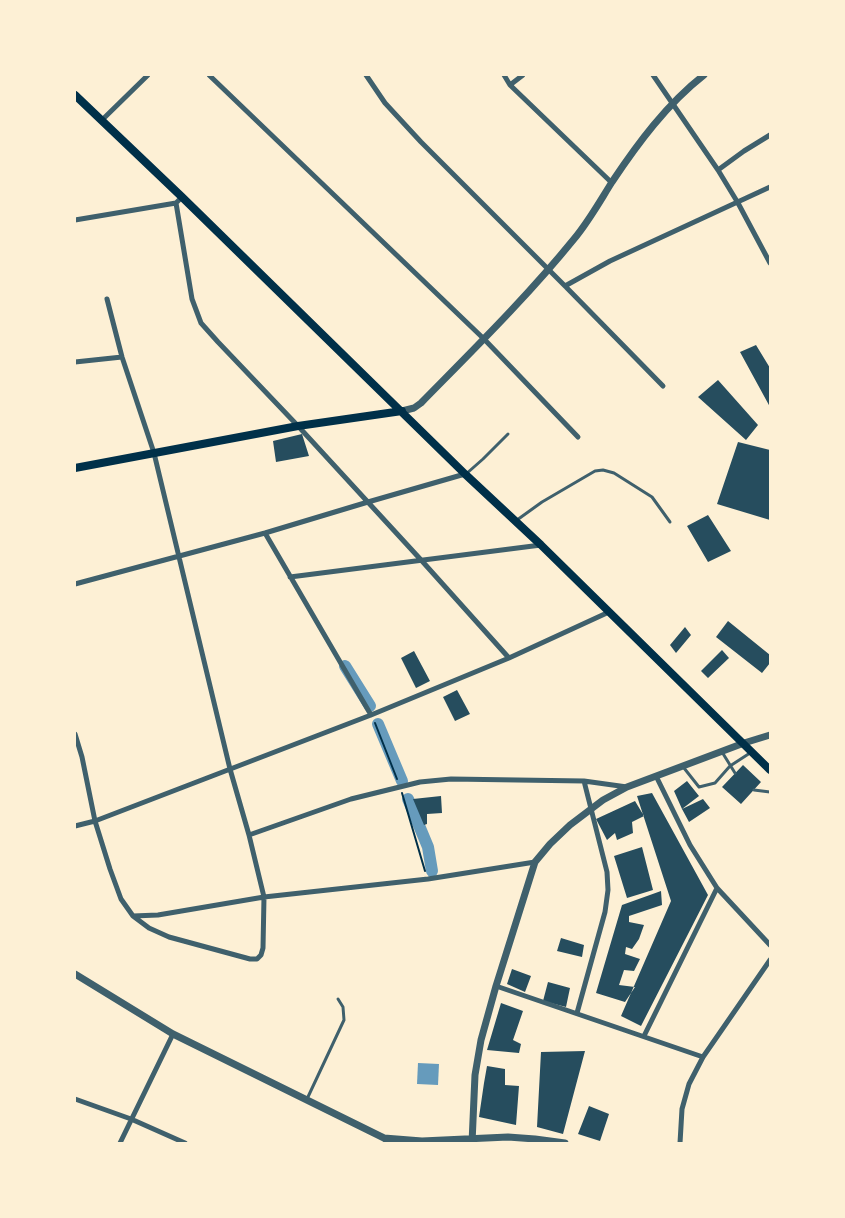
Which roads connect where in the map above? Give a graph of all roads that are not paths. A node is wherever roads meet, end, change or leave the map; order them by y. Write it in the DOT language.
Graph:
graph roads {
  1 [pos="148,75"];
  2 [pos="209,75"];
  3 [pos="366,75"];
  4 [pos="504,75"];
  5 [pos="523,75"];
  6 [pos="653,75"];
  7 [pos="704,75"];
  8 [pos="510,85"];
  9 [pos="75,95"];
  10 [pos="673,102"];
  11 [pos="102,120"];
  12 [pos="770,135"];
  13 [pos="718,170"];
  14 [pos="612,183"];
  15 [pos="770,187"];
  16 [pos="179,200"];
  17 [pos="738,203"];
  18 [pos="75,220"];
  19 [pos="770,263"];
  20 [pos="548,269"];
  21 [pos="566,286"];
  22 [pos="107,299"];
  23 [pos="484,339"];
  24 [pos="122,357"];
  25 [pos="75,362"];
  26 [pos="663,386"];
  27 [pos="402,411"];
  28 [pos="298,426"];
  29 [pos="508,434"];
  30 [pos="578,437"];
  31 [pos="154,453"];
  32 [pos="75,468"];
  33 [pos="465,474"];
  34 [pos="368,502"];
  35 [pos="515,522"];
  36 [pos="670,522"];
  37 [pos="265,533"];
  38 [pos="541,544"];
  39 [pos="180,557"];
  40 [pos="422,561"];
  41 [pos="290,577"];
  42 [pos="75,584"];
  43 [pos="609,612"];
  44 [pos="509,658"];
  45 [pos="371,715"];
  46 [pos="75,734"];
  47 [pos="770,735"];
  48 [pos="744,743"];
  49 [pos="752,751"];
  50 [pos="722,752"];
  51 [pos="683,766"];
  52 [pos="730,766"];
  53 [pos="230,769"];
  54 [pos="770,770"];
  55 [pos="735,773"];
  56 [pos="656,776"];
  57 [pos="584,781"];
  58 [pos="627,787"];
  59 [pos="754,790"];
  60 [pos="770,792"];
  61 [pos="590,809"];
  62 [pos="96,820"];
  63 [pos="75,826"];
  64 [pos="249,835"];
  65 [pos="536,862"];
  66 [pos="717,888"];
  67 [pos="264,897"];
  68 [pos="133,916"];
  69 [pos="770,945"];
  70 [pos="770,960"];
  71 [pos="75,974"];
  72 [pos="496,986"];
  73 [pos="338,999"];
  74 [pos="577,1013"];
  75 [pos="173,1034"];
  76 [pos="644,1036"];
  77 [pos="703,1057"];
  78 [pos="75,1099"];
  79 [pos="307,1100"];
  80 [pos="131,1119"];
  81 [pos="387,1141"];
  82 [pos="472,1141"];
  83 [pos="432,1142"];
  84 [pos="120,1143"];
  85 [pos="185,1143"];
  86 [pos="565,1143"];
  87 [pos="681,1143"];
  1 -- 11 [label="street"];
  2 -- 23 [label="street"];
  3 -- 20 [label="street"];
  4 -- 8 [label="street"];
  5 -- 8 [label="street"];
  6 -- 10 [label="street"];
  7 -- 10 [label="street"];
  8 -- 14 [label="street"];
  9 -- 11 [label="main road"];
  10 -- 13 [label="street"];
  10 -- 14 [label="street"];
  11 -- 16 [label="main road"];
  12 -- 13 [label="street"];
  13 -- 17 [label="street"];
  14 -- 20 [label="street"];
  15 -- 17 [label="street"];
  16 -- 18 [label="street"];
  16 -- 27 [label="main road"];
  16 -- 28 [label="street"];
  17 -- 19 [label="street"];
  17 -- 21 [label="street"];
  20 -- 21 [label="street"];
  20 -- 23 [label="street"];
  21 -- 26 [label="street"];
  22 -- 24 [label="street"];
  23 -- 27 [label="street"];
  23 -- 30 [label="street"];
  24 -- 25 [label="street"];
  24 -- 31 [label="street"];
  27 -- 28 [label="main road"];
  27 -- 33 [label="main road"];
  28 -- 31 [label="main road"];
  28 -- 34 [label="street"];
  29 -- 33 [label="lane"];
  31 -- 32 [label="main road"];
  31 -- 39 [label="street"];
  33 -- 34 [label="street"];
  33 -- 35 [label="main road"];
  34 -- 37 [label="street"];
  34 -- 40 [label="street"];
  35 -- 36 [label="lane"];
  35 -- 38 [label="main road"];
  37 -- 39 [label="street"];
  37 -- 41 [label="street"];
  38 -- 40 [label="street"];
  38 -- 43 [label="main road"];
  39 -- 42 [label="street"];
  39 -- 53 [label="street"];
  40 -- 41 [label="street"];
  40 -- 44 [label="street"];
  41 -- 45 [label="street"];
  43 -- 44 [label="street"];
  43 -- 48 [label="main road"];
  44 -- 45 [label="street"];
  45 -- 53 [label="street"];
  46 -- 62 [label="street"];
  47 -- 48 [label="street"];
  48 -- 49 [label="main road"];
  48 -- 50 [label="street"];
  49 -- 52 [label="lane"];
  49 -- 54 [label="main road"];
  50 -- 51 [label="street"];
  50 -- 52 [label="lane"];
  51 -- 52 [label="lane"];
  51 -- 56 [label="street"];
  52 -- 55 [label="lane"];
  53 -- 62 [label="street"];
  53 -- 64 [label="street"];
  56 -- 58 [label="street"];
  56 -- 66 [label="street"];
  57 -- 58 [label="street"];
  57 -- 61 [label="street"];
  57 -- 64 [label="street"];
  58 -- 61 [label="street"];
  59 -- 60 [label="lane"];
  61 -- 65 [label="street"];
  61 -- 74 [label="street"];
  62 -- 63 [label="street"];
  62 -- 68 [label="street"];
  64 -- 67 [label="street"];
  65 -- 67 [label="street"];
  65 -- 72 [label="street"];
  66 -- 69 [label="street"];
  66 -- 76 [label="street"];
  67 -- 68 [label="street"];
  67 -- 68 [label="street"];
  70 -- 77 [label="street"];
  71 -- 75 [label="street"];
  72 -- 74 [label="street"];
  72 -- 82 [label="street"];
  73 -- 79 [label="lane"];
  74 -- 76 [label="street"];
  75 -- 79 [label="street"];
  75 -- 80 [label="street"];
  76 -- 77 [label="street"];
  77 -- 87 [label="street"];
  78 -- 80 [label="street"];
  79 -- 81 [label="street"];
  80 -- 84 [label="street"];
  80 -- 85 [label="street"];
  81 -- 83 [label="street"];
  82 -- 83 [label="street"];
  82 -- 86 [label="street"];
}
